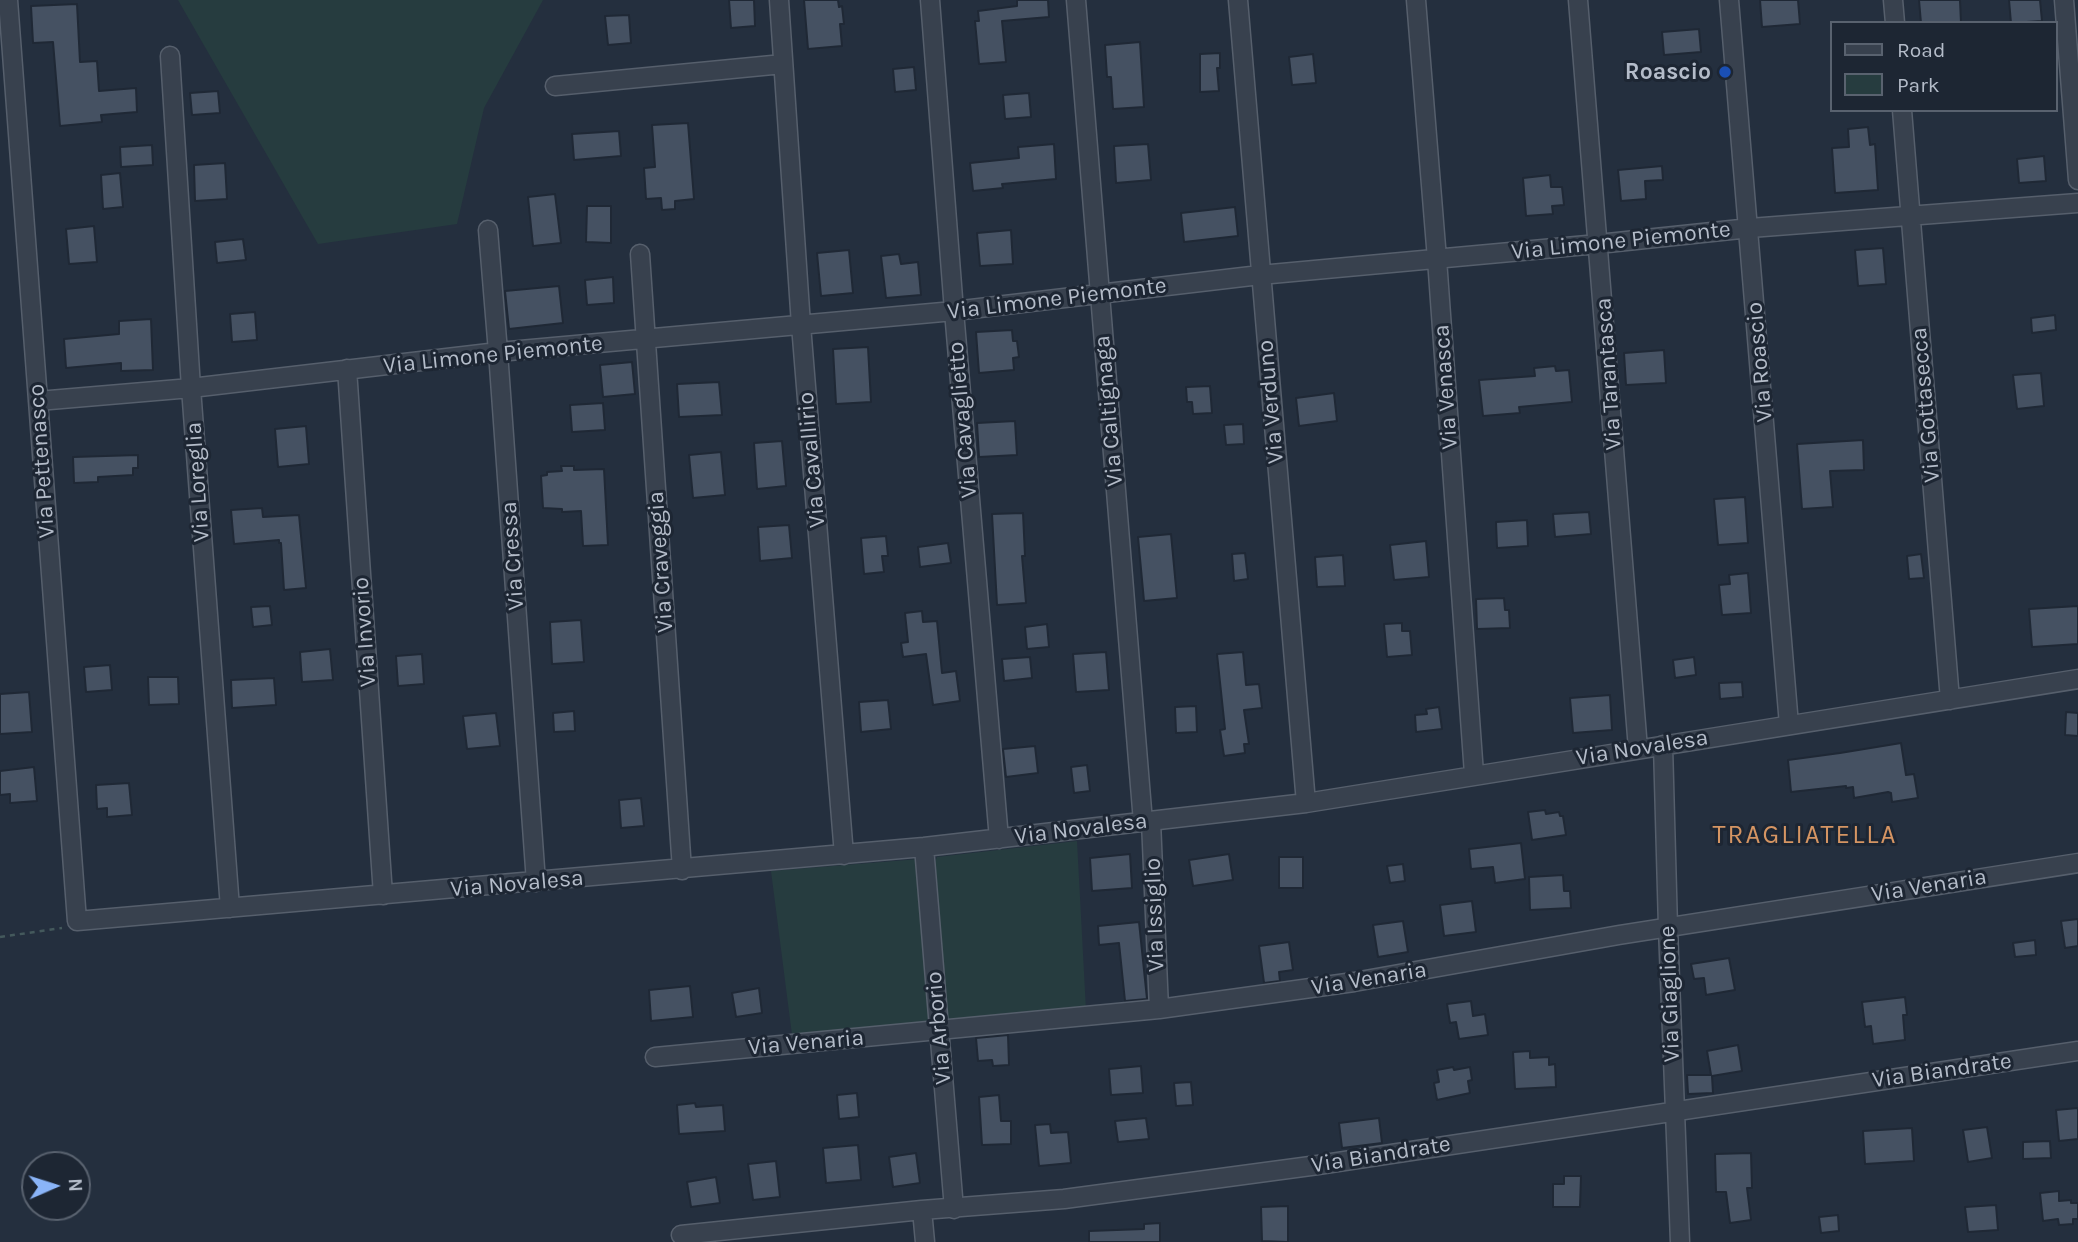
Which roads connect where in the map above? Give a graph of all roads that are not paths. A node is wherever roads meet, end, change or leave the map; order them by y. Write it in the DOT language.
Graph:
graph roads {
  1 [pos="8,0"];
  2 [pos="779,0"];
  3 [pos="930,0"];
  4 [pos="1076,0"];
  5 [pos="1238,0"];
  6 [pos="1416,0"];
  7 [pos="1578,0"];
  8 [pos="1729,0"];
  9 [pos="1893,0"];
  10 [pos="2064,0"];
  11 [pos="1895,21"];
  12 [pos="170,56"];
  13 [pos="783,64"];
  14 [pos="555,86"];
  15 [pos="1902,112"];
  16 [pos="2078,180"];
  17 [pos="2078,203"];
  18 [pos="1911,215"];
  19 [pos="1749,228"];
  20 [pos="488,230"];
  21 [pos="1598,244"];
  22 [pos="640,254"];
  23 [pos="1437,259"];
  24 [pos="1260,275"];
  25 [pos="1100,294"];
  26 [pos="954,311"];
  27 [pos="801,325"];
  28 [pos="646,340"];
  29 [pos="498,352"];
  30 [pos="347,369"];
  31 [pos="191,388"];
  32 [pos="38,401"];
  33 [pos="2078,679"];
  34 [pos="1950,700"];
  35 [pos="1789,725"];
  36 [pos="1663,746"];
  37 [pos="1638,749"];
  38 [pos="1474,774"];
  39 [pos="1306,803"];
  40 [pos="1147,822"];
  41 [pos="999,839"];
  42 [pos="924,847"];
  43 [pos="844,855"];
  44 [pos="2078,863"];
  45 [pos="682,870"];
  46 [pos="536,882"];
  47 [pos="383,895"];
  48 [pos="230,908"];
  49 [pos="78,921"];
  50 [pos="1668,928"];
  51 [pos="1159,1009"];
  52 [pos="939,1030"];
  53 [pos="2078,1051"];
  54 [pos="655,1057"];
  55 [pos="1675,1111"];
  56 [pos="954,1209"];
  57 [pos="922,1210"];
  58 [pos="681,1235"];
  59 [pos="925,1242"];
  60 [pos="1681,1242"];
  1 -- 32 [label="street, Via Pettenasco"];
  2 -- 13 [label="street, Via Cavallirio"];
  3 -- 26 [label="street, Via Cavaglietto"];
  4 -- 25 [label="street, Via Caltignaga"];
  5 -- 24 [label="street, Via Verduno"];
  6 -- 23 [label="street, Via Venasca"];
  7 -- 21 [label="street, Via Tarantasca"];
  8 -- 19 [label="street, Via Roascio"];
  9 -- 11 [label="street"];
  10 -- 16 [label="street"];
  12 -- 31 [label="street, Via Loreglia"];
  13 -- 14 [label="street"];
  13 -- 27 [label="street, Via Cavallirio"];
  15 -- 18 [label="street, Via Gottasecca"];
  17 -- 18 [label="street, Via Limone Piemonte"];
  18 -- 19 [label="street, Via Limone Piemonte"];
  18 -- 34 [label="street, Via Gottasecca"];
  19 -- 21 [label="street, Via Limone Piemonte"];
  19 -- 35 [label="street, Via Roascio"];
  20 -- 29 [label="street, Via Cressa"];
  21 -- 23 [label="street, Via Limone Piemonte"];
  21 -- 37 [label="street, Via Tarantasca"];
  22 -- 28 [label="street, Via Craveggia"];
  23 -- 24 [label="street, Via Limone Piemonte"];
  23 -- 38 [label="street, Via Venasca"];
  24 -- 25 [label="street, Via Limone Piemonte"];
  24 -- 39 [label="street, Via Verduno"];
  25 -- 26 [label="street, Via Limone Piemonte"];
  25 -- 40 [label="street, Via Caltignaga"];
  26 -- 27 [label="street, Via Limone Piemonte"];
  26 -- 41 [label="street, Via Cavaglietto"];
  27 -- 28 [label="street, Via Limone Piemonte"];
  27 -- 43 [label="street, Via Cavallirio"];
  28 -- 29 [label="street, Via Limone Piemonte"];
  28 -- 45 [label="street, Via Craveggia"];
  29 -- 30 [label="street, Via Limone Piemonte"];
  29 -- 46 [label="street, Via Cressa"];
  30 -- 31 [label="street, Via Limone Piemonte"];
  30 -- 47 [label="street, Via Invorio"];
  31 -- 32 [label="street, Via Limone Piemonte"];
  31 -- 48 [label="street, Via Loreglia"];
  32 -- 49 [label="street, Via Pettenasco"];
  33 -- 34 [label="street, Via Novalesa"];
  34 -- 35 [label="street, Via Novalesa"];
  35 -- 36 [label="street, Via Novalesa"];
  36 -- 37 [label="street, Via Novalesa"];
  36 -- 50 [label="street, Via Giaglione"];
  37 -- 38 [label="street, Via Novalesa"];
  38 -- 39 [label="street, Via Novalesa"];
  39 -- 40 [label="street, Via Novalesa"];
  40 -- 41 [label="street, Via Novalesa"];
  40 -- 51 [label="street, Via Issiglio"];
  41 -- 42 [label="street, Via Novalesa"];
  42 -- 43 [label="street, Via Novalesa"];
  42 -- 52 [label="street, Via Arborio"];
  43 -- 45 [label="street, Via Novalesa"];
  44 -- 50 [label="street, Via Venaria"];
  45 -- 46 [label="street, Via Novalesa"];
  46 -- 47 [label="street, Via Novalesa"];
  47 -- 48 [label="street, Via Novalesa"];
  48 -- 49 [label="street, Via Novalesa"];
  50 -- 51 [label="street, Via Venaria"];
  50 -- 55 [label="street, Via Giaglione"];
  51 -- 52 [label="street, Via Venaria"];
  52 -- 54 [label="street, Via Venaria"];
  52 -- 56 [label="street, Via Arborio"];
  53 -- 55 [label="street, Via Biandrate"];
  55 -- 56 [label="street, Via Biandrate"];
  55 -- 60 [label="street, Via Giaglione"];
  56 -- 57 [label="street, Via Biandrate"];
  57 -- 58 [label="street, Via Biandrate"];
  57 -- 59 [label="street"];
}
